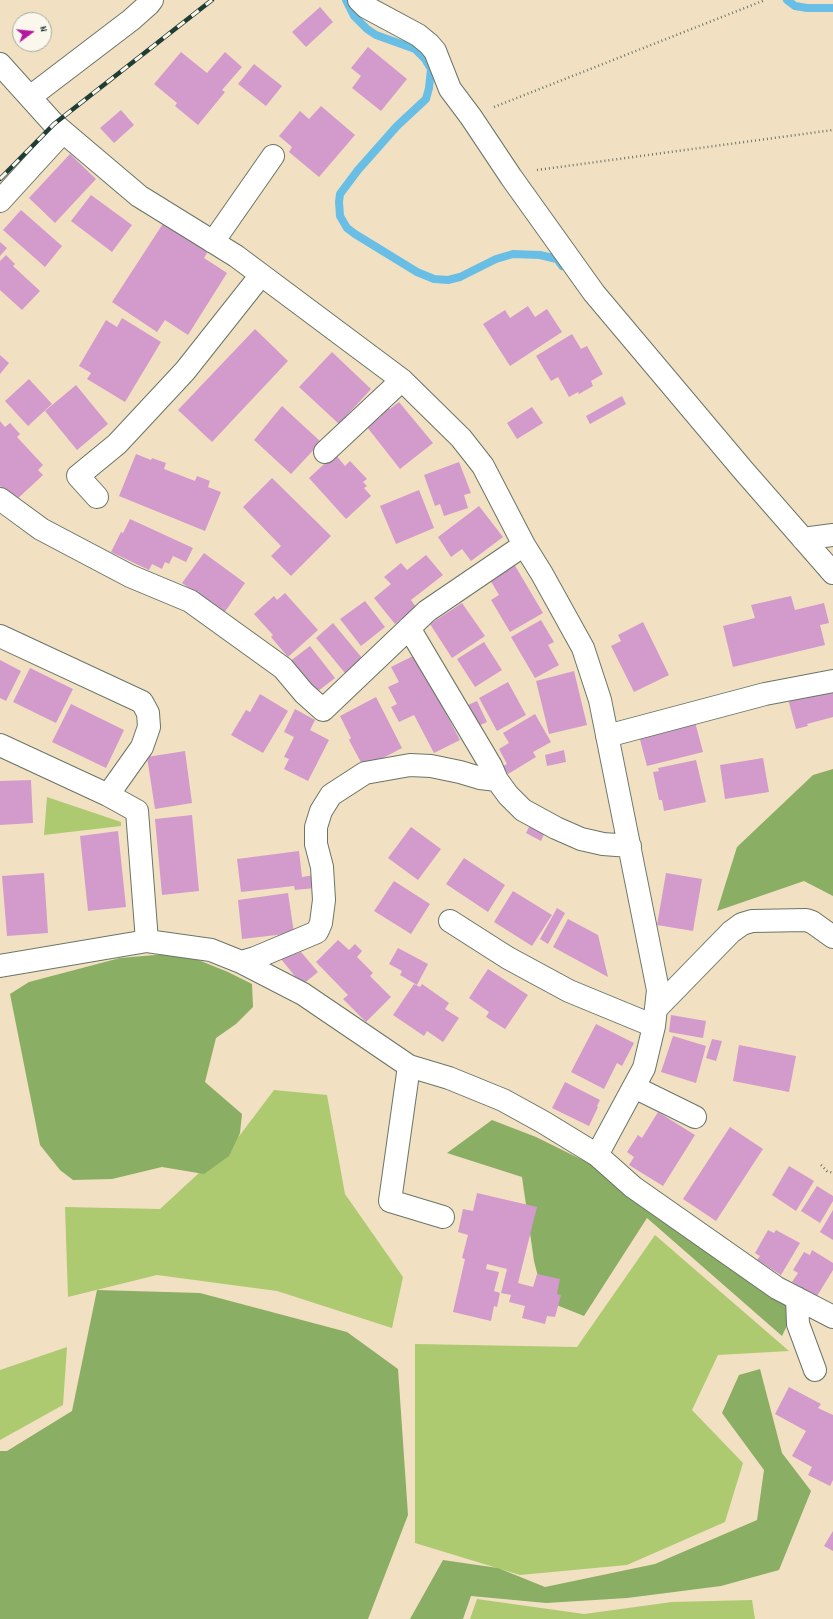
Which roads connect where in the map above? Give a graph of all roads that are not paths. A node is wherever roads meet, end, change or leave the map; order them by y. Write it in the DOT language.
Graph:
graph roads {
  1 [pos="152,0"];
  2 [pos="359,0"];
  3 [pos="0,64"];
  4 [pos="30,97"];
  5 [pos="63,132"];
  6 [pos="274,156"];
  7 [pos="0,201"];
  8 [pos="213,242"];
  9 [pos="261,275"];
  10 [pos="402,380"];
  11 [pos="325,452"];
  12 [pos="97,497"];
  13 [pos="0,499"];
  14 [pos="833,535"];
  15 [pos="803,539"];
  16 [pos="524,544"];
  17 [pos="833,572"];
  18 [pos="409,628"];
  19 [pos="0,636"];
  20 [pos="833,681"];
  21 [pos="607,736"];
  22 [pos="0,745"];
  23 [pos="497,780"];
  24 [pos="108,795"];
  25 [pos="630,846"];
  26 [pos="450,920"];
  27 [pos="833,937"];
  28 [pos="147,941"];
  29 [pos="241,962"];
  30 [pos="0,966"];
  31 [pos="655,1018"];
  32 [pos="409,1066"];
  33 [pos="634,1087"];
  34 [pos="695,1117"];
  35 [pos="597,1155"];
  36 [pos="444,1217"];
  37 [pos="797,1298"];
  38 [pos="833,1317"];
  39 [pos="815,1370"];
  1 -- 4 [label="street"];
  2 -- 15 [label="street"];
  3 -- 4 [label="street"];
  4 -- 5 [label="street"];
  5 -- 7 [label="street"];
  5 -- 8 [label="street"];
  6 -- 8 [label="street"];
  8 -- 9 [label="street"];
  9 -- 10 [label="street"];
  9 -- 12 [label="street"];
  10 -- 11 [label="street"];
  10 -- 16 [label="street"];
  13 -- 18 [label="street"];
  14 -- 15 [label="street"];
  15 -- 17 [label="street"];
  16 -- 18 [label="street"];
  16 -- 21 [label="street"];
  18 -- 23 [label="street"];
  19 -- 24 [label="street"];
  20 -- 21 [label="street"];
  21 -- 25 [label="street"];
  22 -- 24 [label="street"];
  23 -- 25 [label="street"];
  23 -- 29 [label="street"];
  24 -- 28 [label="street"];
  25 -- 31 [label="street"];
  26 -- 31 [label="street"];
  27 -- 31 [label="street"];
  28 -- 29 [label="street"];
  28 -- 30 [label="street"];
  29 -- 32 [label="street"];
  31 -- 33 [label="street"];
  32 -- 35 [label="street"];
  32 -- 36 [label="street"];
  33 -- 34 [label="street"];
  33 -- 35 [label="street"];
  35 -- 37 [label="street"];
  37 -- 38 [label="street"];
  37 -- 39 [label="street"];
}
